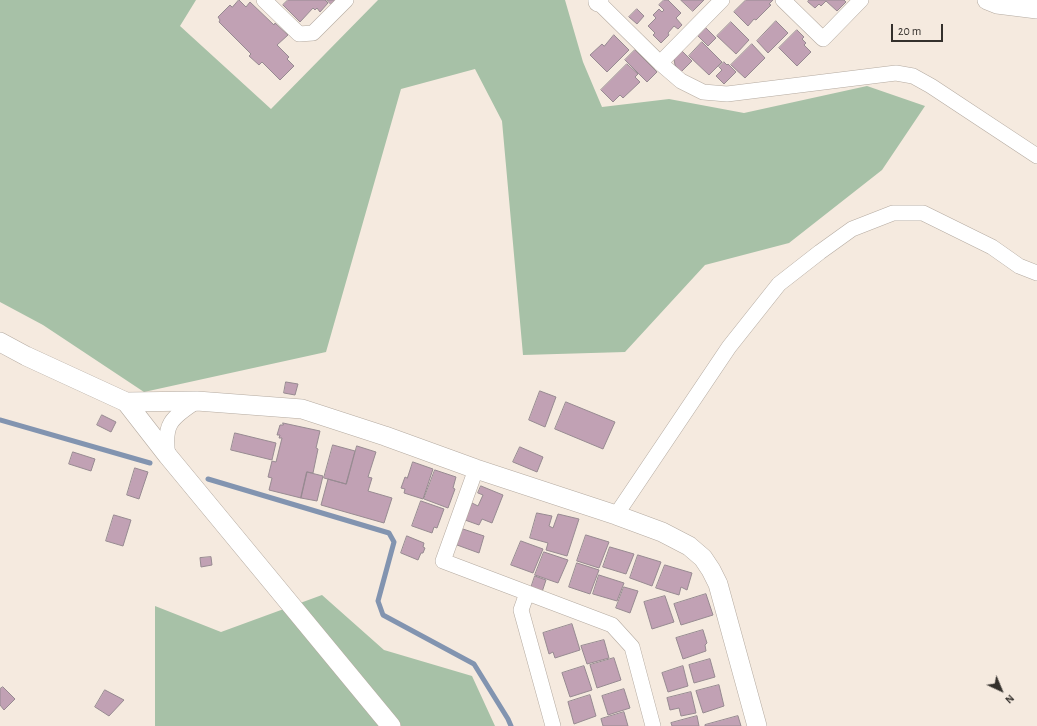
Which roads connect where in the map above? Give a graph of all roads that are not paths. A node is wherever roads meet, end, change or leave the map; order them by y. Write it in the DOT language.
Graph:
graph roads {
  1 [pos="264,0"];
  2 [pos="346,0"];
  3 [pos="722,0"];
  4 [pos="783,0"];
  5 [pos="861,0"];
  6 [pos="987,0"];
  7 [pos="598,1"];
  8 [pos="1037,9"];
  9 [pos="660,63"];
  10 [pos="1037,156"];
  11 [pos="1037,273"];
  12 [pos="0,342"];
  13 [pos="196,401"];
  14 [pos="126,402"];
  15 [pos="168,456"];
  16 [pos="476,469"];
  17 [pos="616,515"];
  18 [pos="527,593"];
  19 [pos="391,726"];
  20 [pos="553,726"];
  21 [pos="653,726"];
  22 [pos="757,726"];
  1 -- 2 [label="street"];
  3 -- 9 [label="street"];
  4 -- 5 [label="street"];
  6 -- 8 [label="street"];
  7 -- 9 [label="street"];
  9 -- 10 [label="street"];
  11 -- 17 [label="street"];
  12 -- 14 [label="street"];
  13 -- 14 [label="street"];
  13 -- 15 [label="street"];
  13 -- 16 [label="street"];
  14 -- 15 [label="street"];
  15 -- 19 [label="street"];
  16 -- 17 [label="street"];
  16 -- 18 [label="street"];
  17 -- 22 [label="street"];
  18 -- 20 [label="street"];
  18 -- 21 [label="street"];
}
